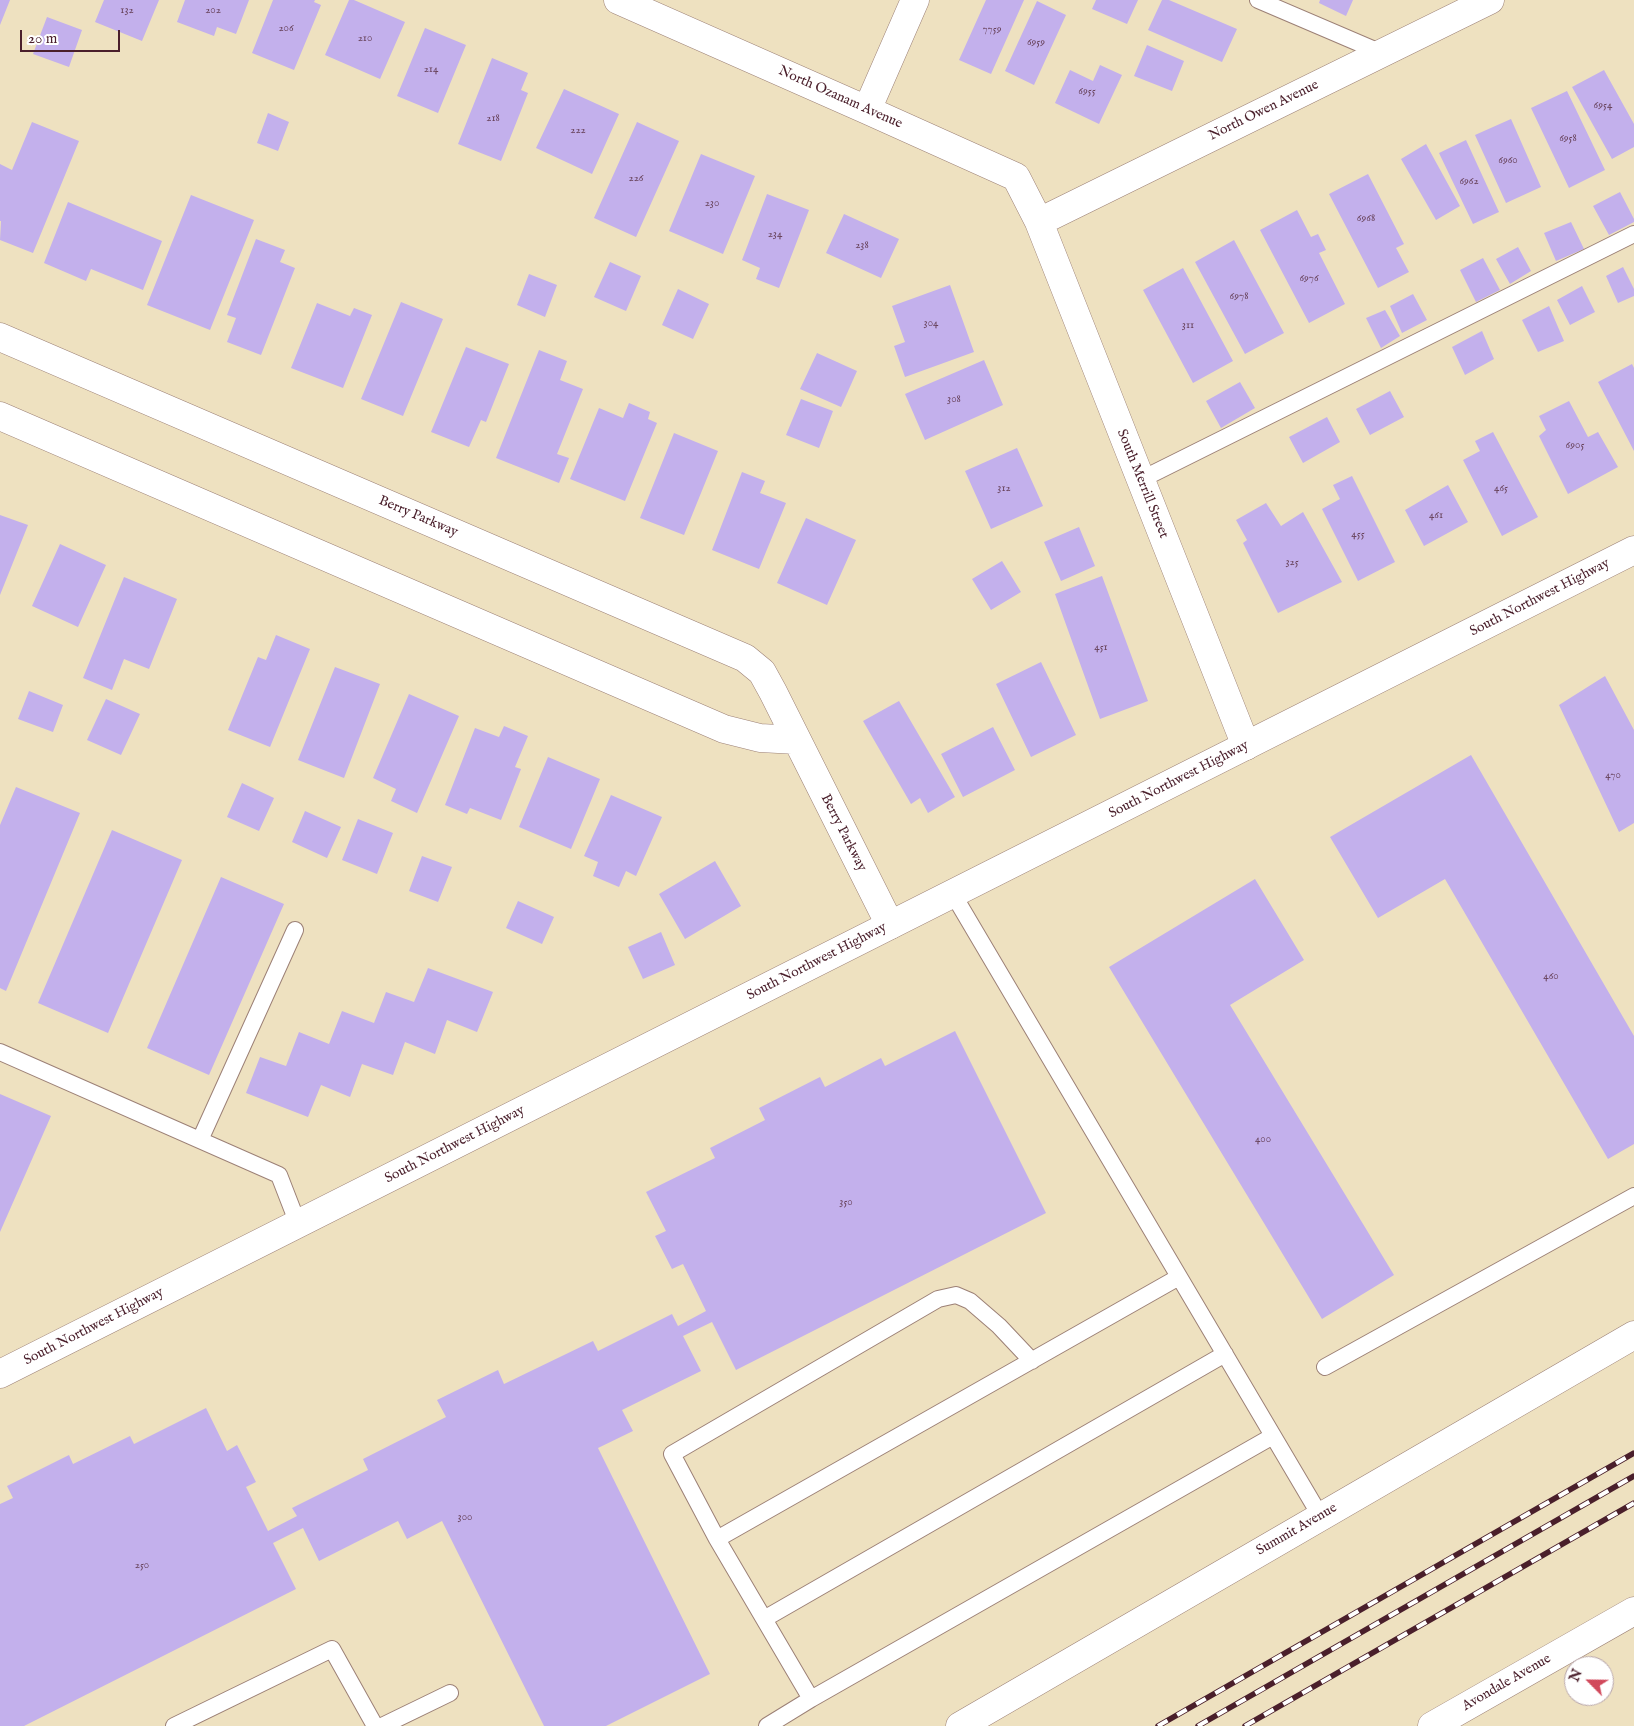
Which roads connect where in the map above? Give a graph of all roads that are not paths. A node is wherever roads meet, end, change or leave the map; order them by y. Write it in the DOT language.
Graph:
graph roads {
  1 [pos="618,0"];
  2 [pos="915,0"];
  3 [pos="1258,0"];
  4 [pos="1490,0"];
  5 [pos="1382,53"];
  6 [pos="867,110"];
  7 [pos="1038,222"];
  8 [pos="1634,234"];
  9 [pos="0,338"];
  10 [pos="0,416"];
  11 [pos="1140,480"];
  12 [pos="1634,550"];
  13 [pos="797,740"];
  14 [pos="1246,746"];
  15 [pos="953,894"];
  16 [pos="890,925"];
  17 [pos="295,930"];
  18 [pos="0,1052"];
  19 [pos="200,1140"];
  20 [pos="1634,1196"];
  21 [pos="298,1224"];
  22 [pos="1179,1277"];
  23 [pos="1634,1335"];
  24 [pos="1225,1354"];
  25 [pos="1032,1361"];
  26 [pos="1325,1368"];
  27 [pos="0,1374"];
  28 [pos="1273,1436"];
  29 [pos="1321,1516"];
  30 [pos="717,1539"];
  31 [pos="1634,1611"];
  32 [pos="764,1620"];
  33 [pos="450,1693"];
  34 [pos="811,1699"];
  35 [pos="174,1726"];
  36 [pos="375,1726"];
  37 [pos="382,1726"];
  38 [pos="767,1726"];
  39 [pos="960,1726"];
  40 [pos="1432,1726"];
  1 -- 6 [label="street, North Ozanam Avenue"];
  2 -- 6 [label="street"];
  3 -- 5 [label="lane"];
  4 -- 5 [label="street, North Owen Avenue"];
  5 -- 7 [label="street, North Owen Avenue"];
  6 -- 7 [label="street, North Ozanam Avenue"];
  7 -- 11 [label="street, South Merrill Street"];
  8 -- 11 [label="lane"];
  9 -- 13 [label="street, Berry Parkway"];
  10 -- 13 [label="street"];
  11 -- 14 [label="street, South Merrill Street"];
  12 -- 14 [label="street, South Northwest Highway"];
  13 -- 16 [label="street, Berry Parkway"];
  14 -- 15 [label="street, South Northwest Highway"];
  15 -- 16 [label="street, South Northwest Highway"];
  15 -- 22 [label="lane"];
  16 -- 21 [label="street, South Northwest Highway"];
  17 -- 19 [label="lane"];
  18 -- 19 [label="lane"];
  19 -- 21 [label="lane"];
  20 -- 26 [label="lane"];
  21 -- 27 [label="street, South Northwest Highway"];
  22 -- 24 [label="lane"];
  22 -- 25 [label="lane"];
  23 -- 29 [label="street, Summit Avenue"];
  24 -- 28 [label="lane"];
  24 -- 32 [label="lane"];
  25 -- 30 [label="lane"];
  25 -- 30 [label="lane"];
  28 -- 29 [label="lane"];
  28 -- 34 [label="lane"];
  29 -- 39 [label="street, Summit Avenue"];
  30 -- 32 [label="lane"];
  31 -- 40 [label="street, Avondale Avenue"];
  32 -- 34 [label="lane"];
  33 -- 37 [label="lane"];
  34 -- 38 [label="lane"];
  35 -- 36 [label="lane"];
}
